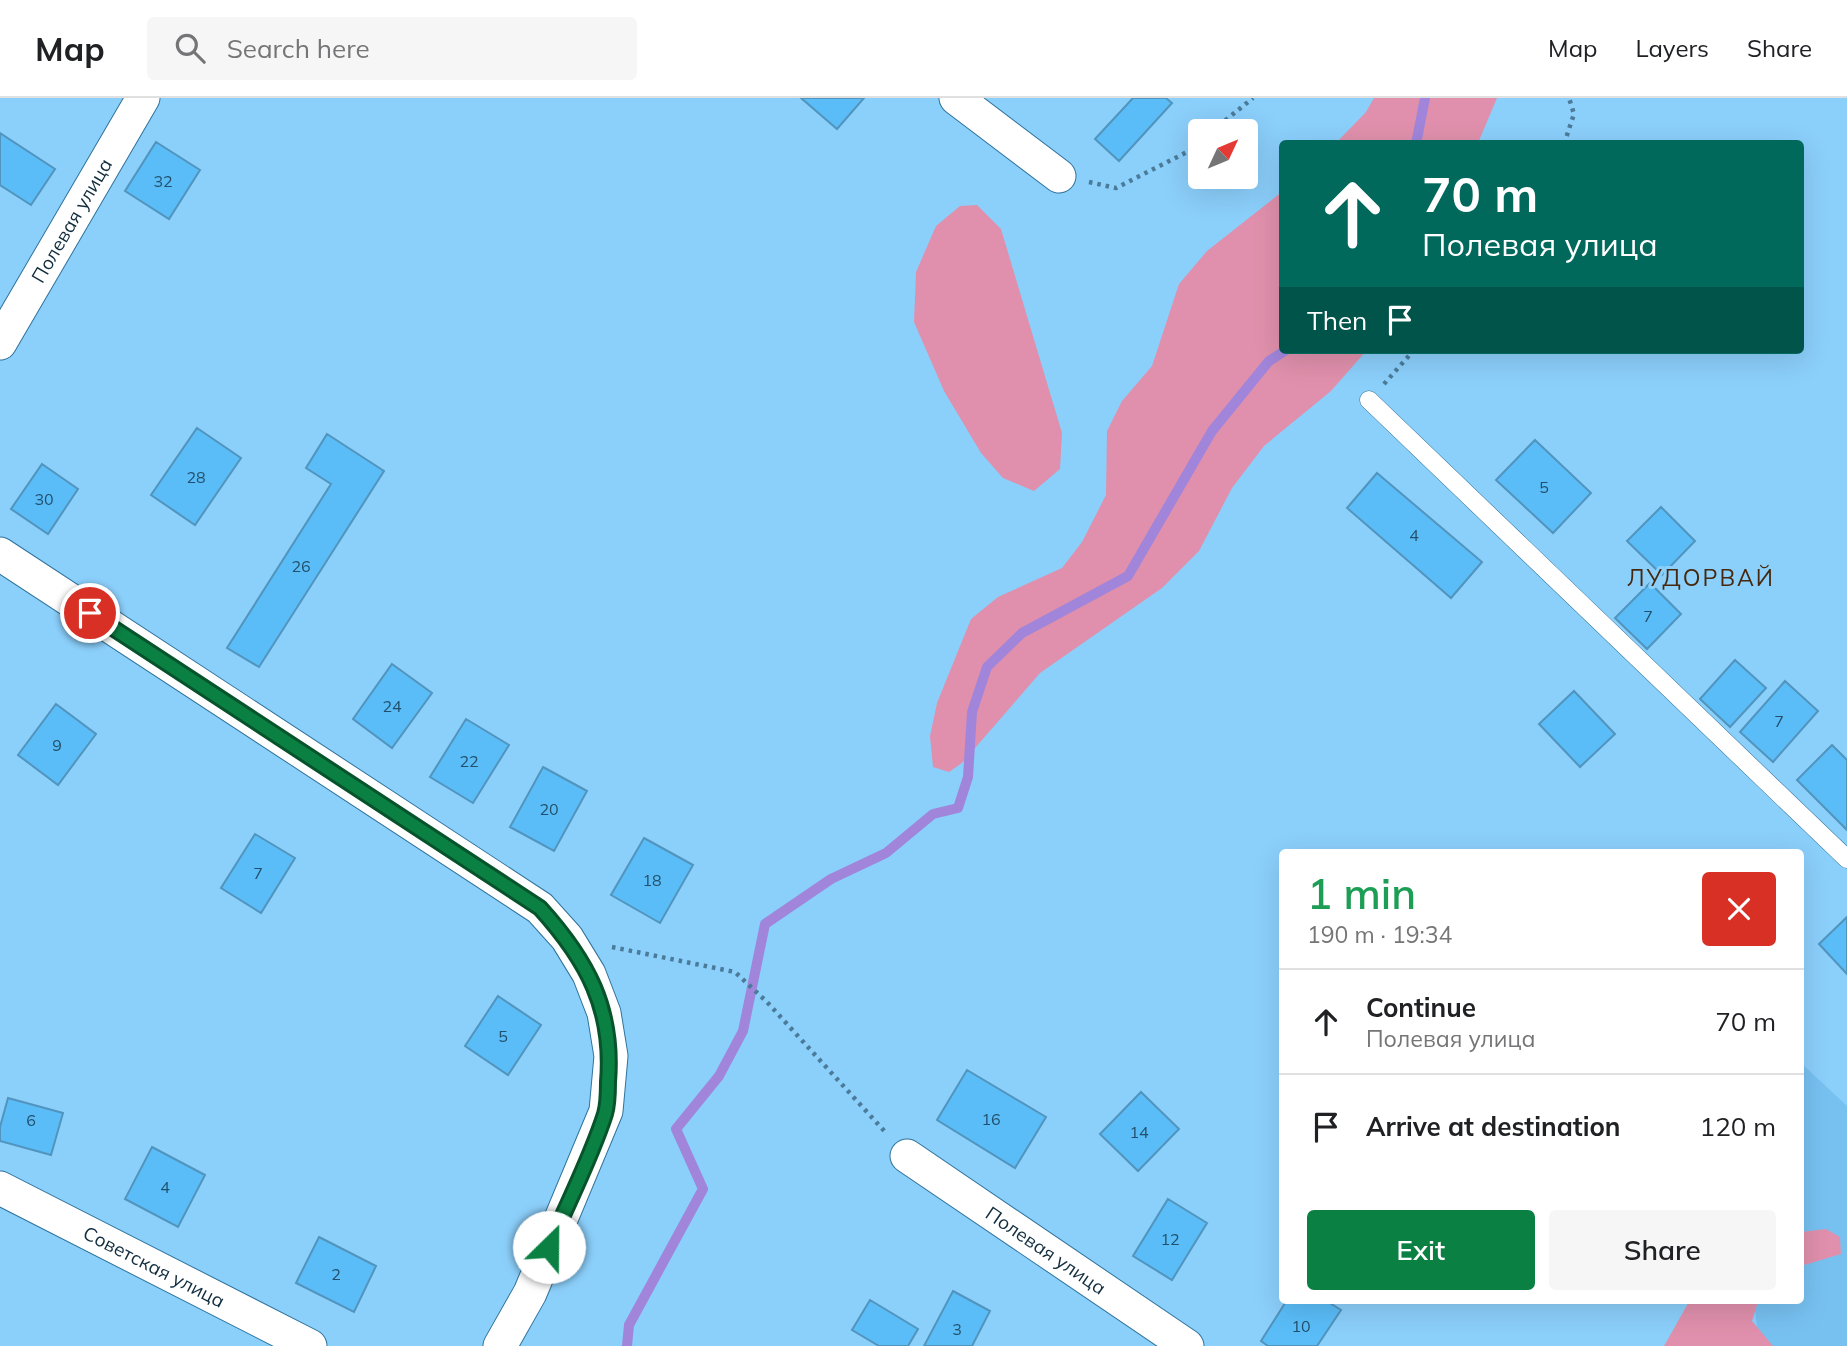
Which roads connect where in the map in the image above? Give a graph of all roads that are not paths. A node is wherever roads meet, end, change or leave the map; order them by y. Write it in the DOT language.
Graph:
graph roads {
  1 [pos="143,98"];
  2 [pos="956,98"];
  3 [pos="1059,176"];
  4 [pos="0,343"];
  5 [pos="1369,400"];
  6 [pos="0,554"];
  7 [pos="1847,859"];
  8 [pos="907,1156"];
  9 [pos="0,1188"];
  10 [pos="310,1346"];
  11 [pos="500,1346"];
  12 [pos="1186,1346"];
  1 -- 4 [label="street, Полевая улица"];
  2 -- 3 [label="street"];
  5 -- 7 [label="lane"];
  6 -- 11 [label="street"];
  8 -- 12 [label="street, Полевая улица"];
  9 -- 10 [label="street, Советская улица"];
}
